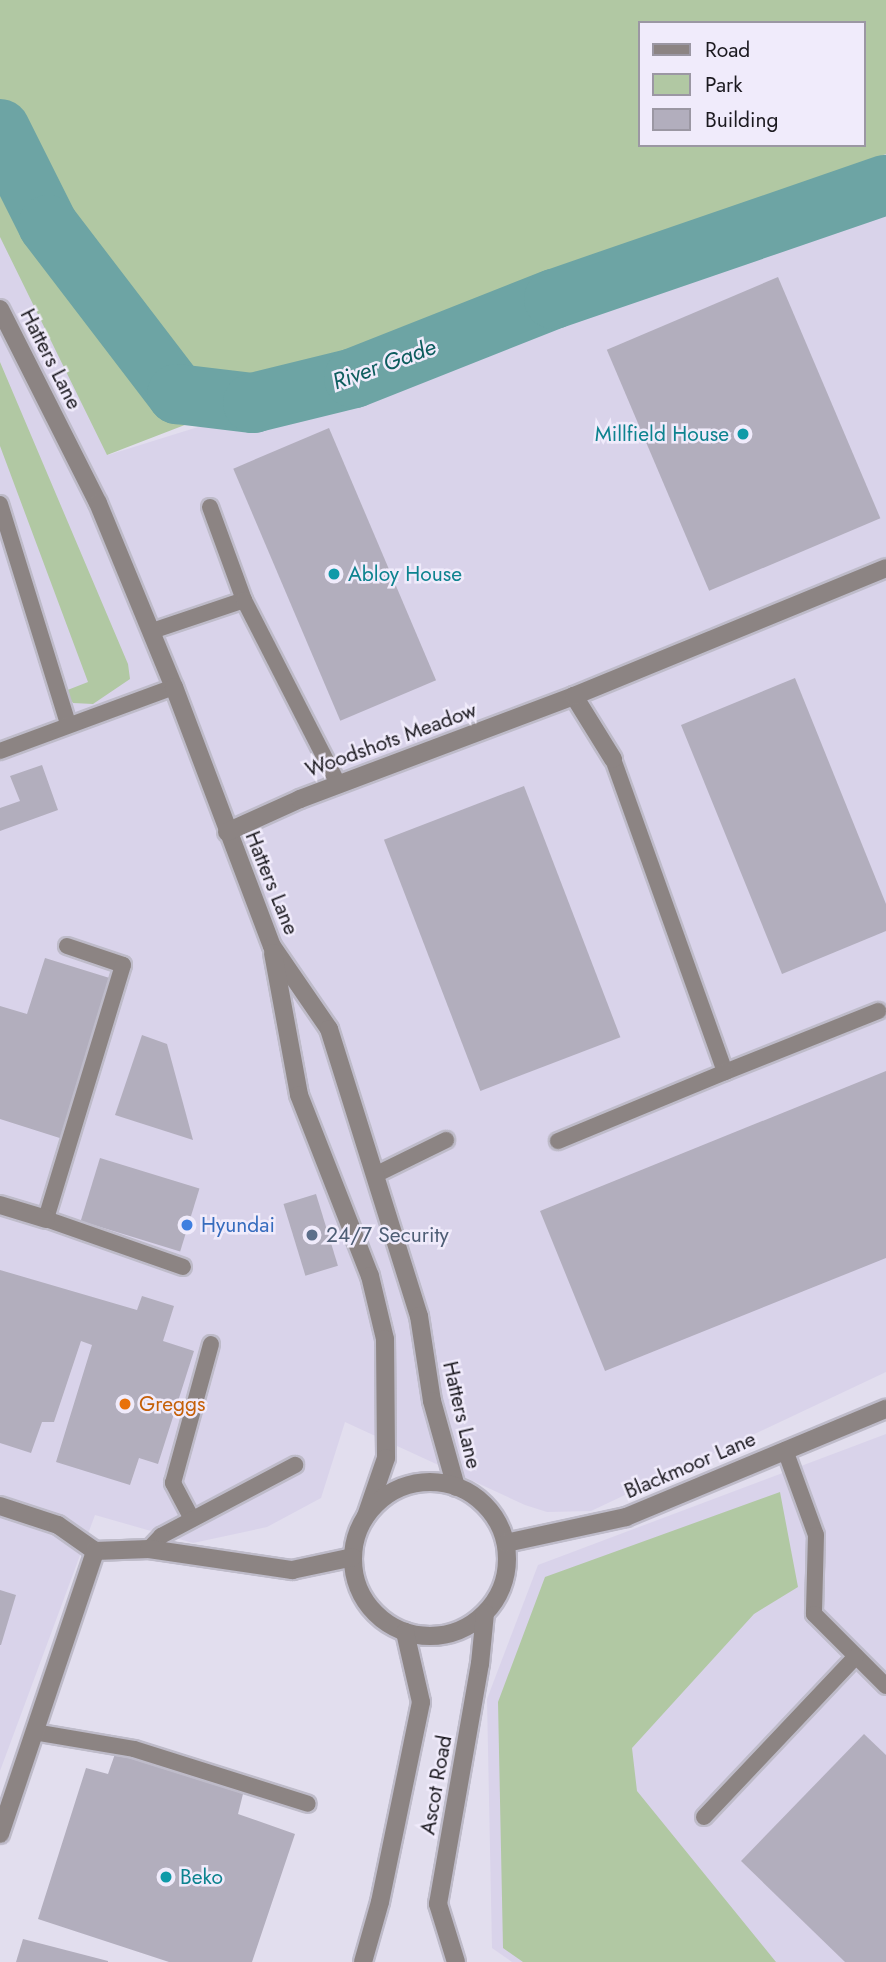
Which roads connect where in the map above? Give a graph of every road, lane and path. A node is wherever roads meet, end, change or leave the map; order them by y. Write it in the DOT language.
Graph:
graph roads {
  1 [pos="0,309"];
  2 [pos="0,504"];
  3 [pos="210,507"];
  4 [pos="886,568"];
  5 [pos="244,600"];
  6 [pos="152,631"];
  7 [pos="174,687"];
  8 [pos="574,696"];
  9 [pos="68,723"];
  10 [pos="0,751"];
  11 [pos="613,759"];
  12 [pos="338,784"];
  13 [pos="227,832"];
  14 [pos="68,946"];
  15 [pos="272,946"];
  16 [pos="878,1011"];
  17 [pos="725,1072"];
  18 [pos="446,1140"];
  19 [pos="558,1141"];
  20 [pos="377,1174"];
  21 [pos="0,1205"];
  22 [pos="46,1219"];
  23 [pos="183,1268"];
  24 [pos="211,1344"];
  25 [pos="886,1409"];
  26 [pos="785,1450"];
  27 [pos="295,1465"];
  28 [pos="456,1487"];
  29 [pos="0,1506"];
  30 [pos="366,1516"];
  31 [pos="192,1519"];
  32 [pos="506,1543"];
  33 [pos="149,1549"];
  34 [pos="94,1551"];
  35 [pos="353,1557"];
  36 [pos="485,1613"];
  37 [pos="405,1632"];
  38 [pos="856,1656"];
  39 [pos="879,1668"];
  40 [pos="886,1686"];
  41 [pos="34,1732"];
  42 [pos="308,1804"];
  43 [pos="705,1817"];
  44 [pos="0,1834"];
  45 [pos="363,1962"];
  46 [pos="456,1962"];
  1 -- 6 [label="street, Hatters Lane"];
  2 -- 9 [label="lane"];
  3 -- 5 [label="lane"];
  4 -- 8 [label="street, Woodshots Meadow"];
  5 -- 6 [label="lane"];
  5 -- 12 [label="lane"];
  6 -- 7 [label="street, Hatters Lane"];
  7 -- 9 [label="lane"];
  7 -- 13 [label="street, Hatters Lane"];
  8 -- 11 [label="street"];
  8 -- 12 [label="street, Woodshots Meadow"];
  9 -- 10 [label="lane"];
  11 -- 17 [label="lane"];
  12 -- 13 [label="street, Woodshots Meadow"];
  13 -- 15 [label="street, Hatters Lane"];
  14 -- 22 [label="lane"];
  15 -- 20 [label="street, Hatters Lane"];
  15 -- 30 [label="street"];
  16 -- 17 [label="lane"];
  17 -- 19 [label="lane"];
  18 -- 20 [label="lane"];
  20 -- 28 [label="street, Hatters Lane"];
  21 -- 22 [label="street"];
  22 -- 23 [label="lane"];
  24 -- 31 [label="lane"];
  25 -- 26 [label="street, Blackmoor Lane"];
  26 -- 32 [label="street, Blackmoor Lane"];
  26 -- 38 [label="lane"];
  27 -- 31 [label="lane"];
  28 -- 30 [label="street"];
  28 -- 32 [label="street"];
  29 -- 34 [label="street"];
  30 -- 35 [label="street"];
  31 -- 33 [label="lane"];
  32 -- 36 [label="street"];
  33 -- 34 [label="street"];
  33 -- 35 [label="street"];
  34 -- 41 [label="street"];
  35 -- 37 [label="street"];
  36 -- 37 [label="street"];
  36 -- 46 [label="street, Ascot Road"];
  37 -- 45 [label="street, Ascot Road"];
  38 -- 39 [label="lane"];
  38 -- 43 [label="lane"];
  39 -- 40 [label="lane"];
  41 -- 42 [label="lane"];
  41 -- 44 [label="street"];
}
